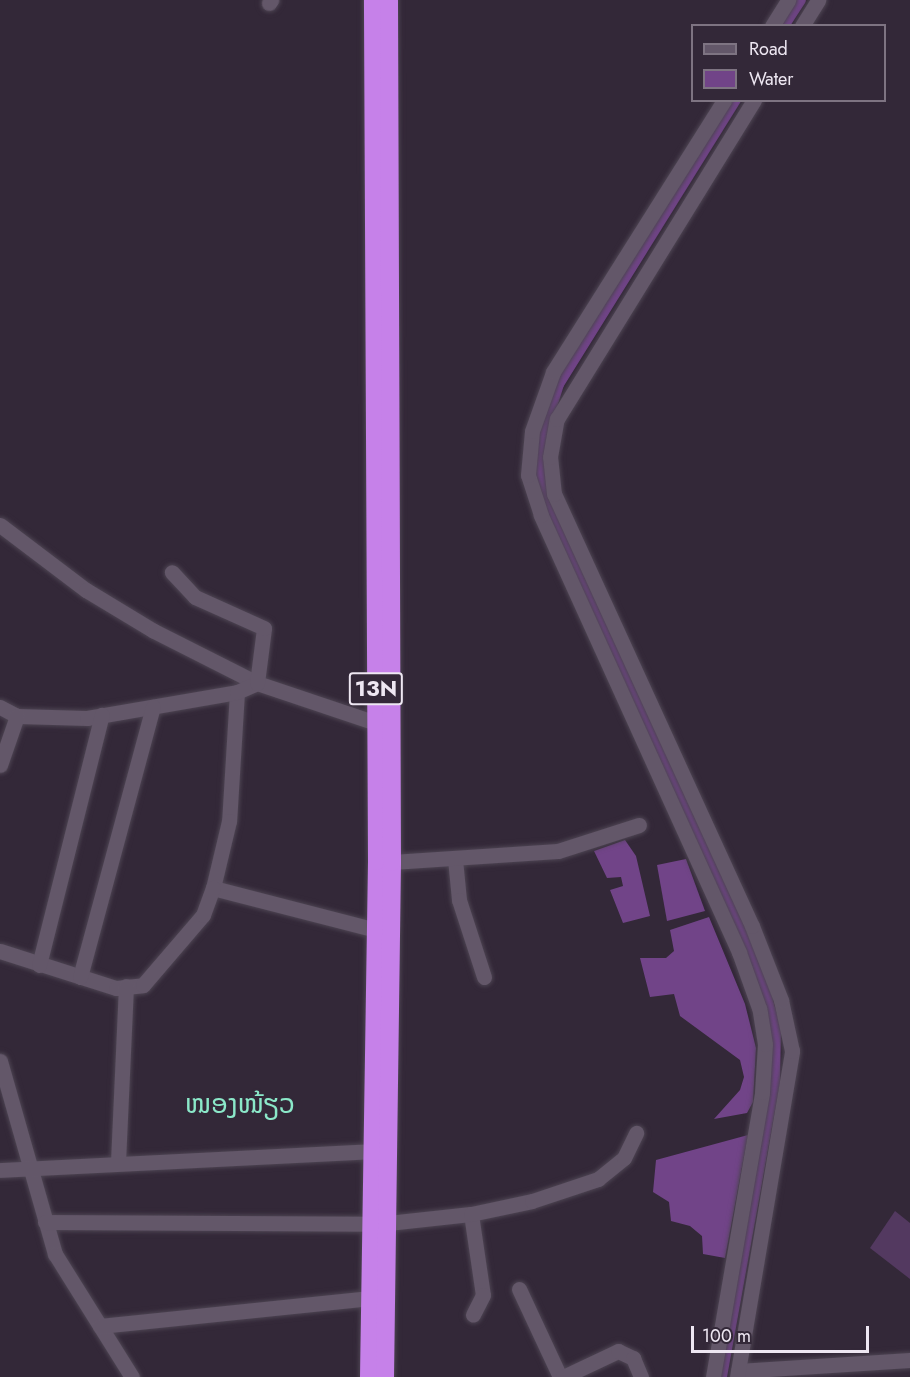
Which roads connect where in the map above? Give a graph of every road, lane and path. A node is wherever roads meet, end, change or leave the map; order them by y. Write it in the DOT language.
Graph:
graph roads {
  1 [pos="373,0"];
  2 [pos="389,0"];
  3 [pos="788,0"];
  4 [pos="818,0"];
  5 [pos="773,24"];
  6 [pos="803,24"];
  7 [pos="723,102"];
  8 [pos="753,102"];
  9 [pos="0,525"];
  10 [pos="172,572"];
  11 [pos="257,683"];
  12 [pos="237,692"];
  13 [pos="153,706"];
  14 [pos="0,707"];
  15 [pos="102,715"];
  16 [pos="17,716"];
  17 [pos="384,725"];
  18 [pos="0,765"];
  19 [pos="639,825"];
  20 [pos="455,859"];
  21 [pos="392,862"];
  22 [pos="213,888"];
  23 [pos="376,930"];
  24 [pos="0,951"];
  25 [pos="39,965"];
  26 [pos="80,977"];
  27 [pos="484,977"];
  28 [pos="126,986"];
  29 [pos="0,1060"];
  30 [pos="636,1133"];
  31 [pos="372,1151"];
  32 [pos="118,1162"];
  33 [pos="28,1165"];
  34 [pos="0,1170"];
  35 [pos="471,1215"];
  36 [pos="45,1222"];
  37 [pos="380,1224"];
  38 [pos="519,1289"];
  39 [pos="371,1298"];
  40 [pos="473,1315"];
  41 [pos="100,1326"];
  42 [pos="910,1360"];
  43 [pos="738,1374"];
  44 [pos="132,1377"];
  45 [pos="369,1377"];
  46 [pos="385,1377"];
  47 [pos="562,1377"];
  48 [pos="641,1377"];
  49 [pos="713,1377"];
  1 -- 17 [label="highway, 13N"];
  2 -- 17 [label="highway, 13N"];
  3 -- 5 [label="street"];
  4 -- 6 [label="street"];
  7 -- 49 [label="street"];
  8 -- 43 [label="street"];
  9 -- 11 [label="street"];
  10 -- 11 [label="street"];
  11 -- 12 [label="street"];
  11 -- 17 [label="street"];
  12 -- 13 [label="street"];
  12 -- 22 [label="street"];
  13 -- 15 [label="street"];
  13 -- 26 [label="street"];
  14 -- 16 [label="street"];
  15 -- 16 [label="street"];
  15 -- 25 [label="street"];
  16 -- 18 [label="street"];
  17 -- 21 [label="highway, 13N"];
  17 -- 23 [label="highway, 13N"];
  19 -- 20 [label="street"];
  20 -- 21 [label="street"];
  20 -- 27 [label="street"];
  21 -- 37 [label="highway, 13N"];
  22 -- 23 [label="street"];
  22 -- 28 [label="street"];
  23 -- 31 [label="highway, 13N"];
  24 -- 25 [label="street"];
  25 -- 26 [label="street"];
  26 -- 28 [label="street"];
  28 -- 32 [label="street"];
  29 -- 33 [label="street"];
  30 -- 35 [label="street"];
  31 -- 32 [label="street"];
  31 -- 37 [label="highway, 13N"];
  32 -- 33 [label="street"];
  33 -- 34 [label="street"];
  33 -- 36 [label="street"];
  35 -- 37 [label="street"];
  35 -- 40 [label="street"];
  36 -- 37 [label="street"];
  36 -- 41 [label="street"];
  37 -- 39 [label="highway, 13N"];
  37 -- 46 [label="highway, 13N"];
  38 -- 47 [label="street"];
  39 -- 41 [label="street"];
  39 -- 45 [label="highway, 13N"];
  41 -- 44 [label="street"];
  42 -- 43 [label="street"];
  47 -- 48 [label="street"];
}
